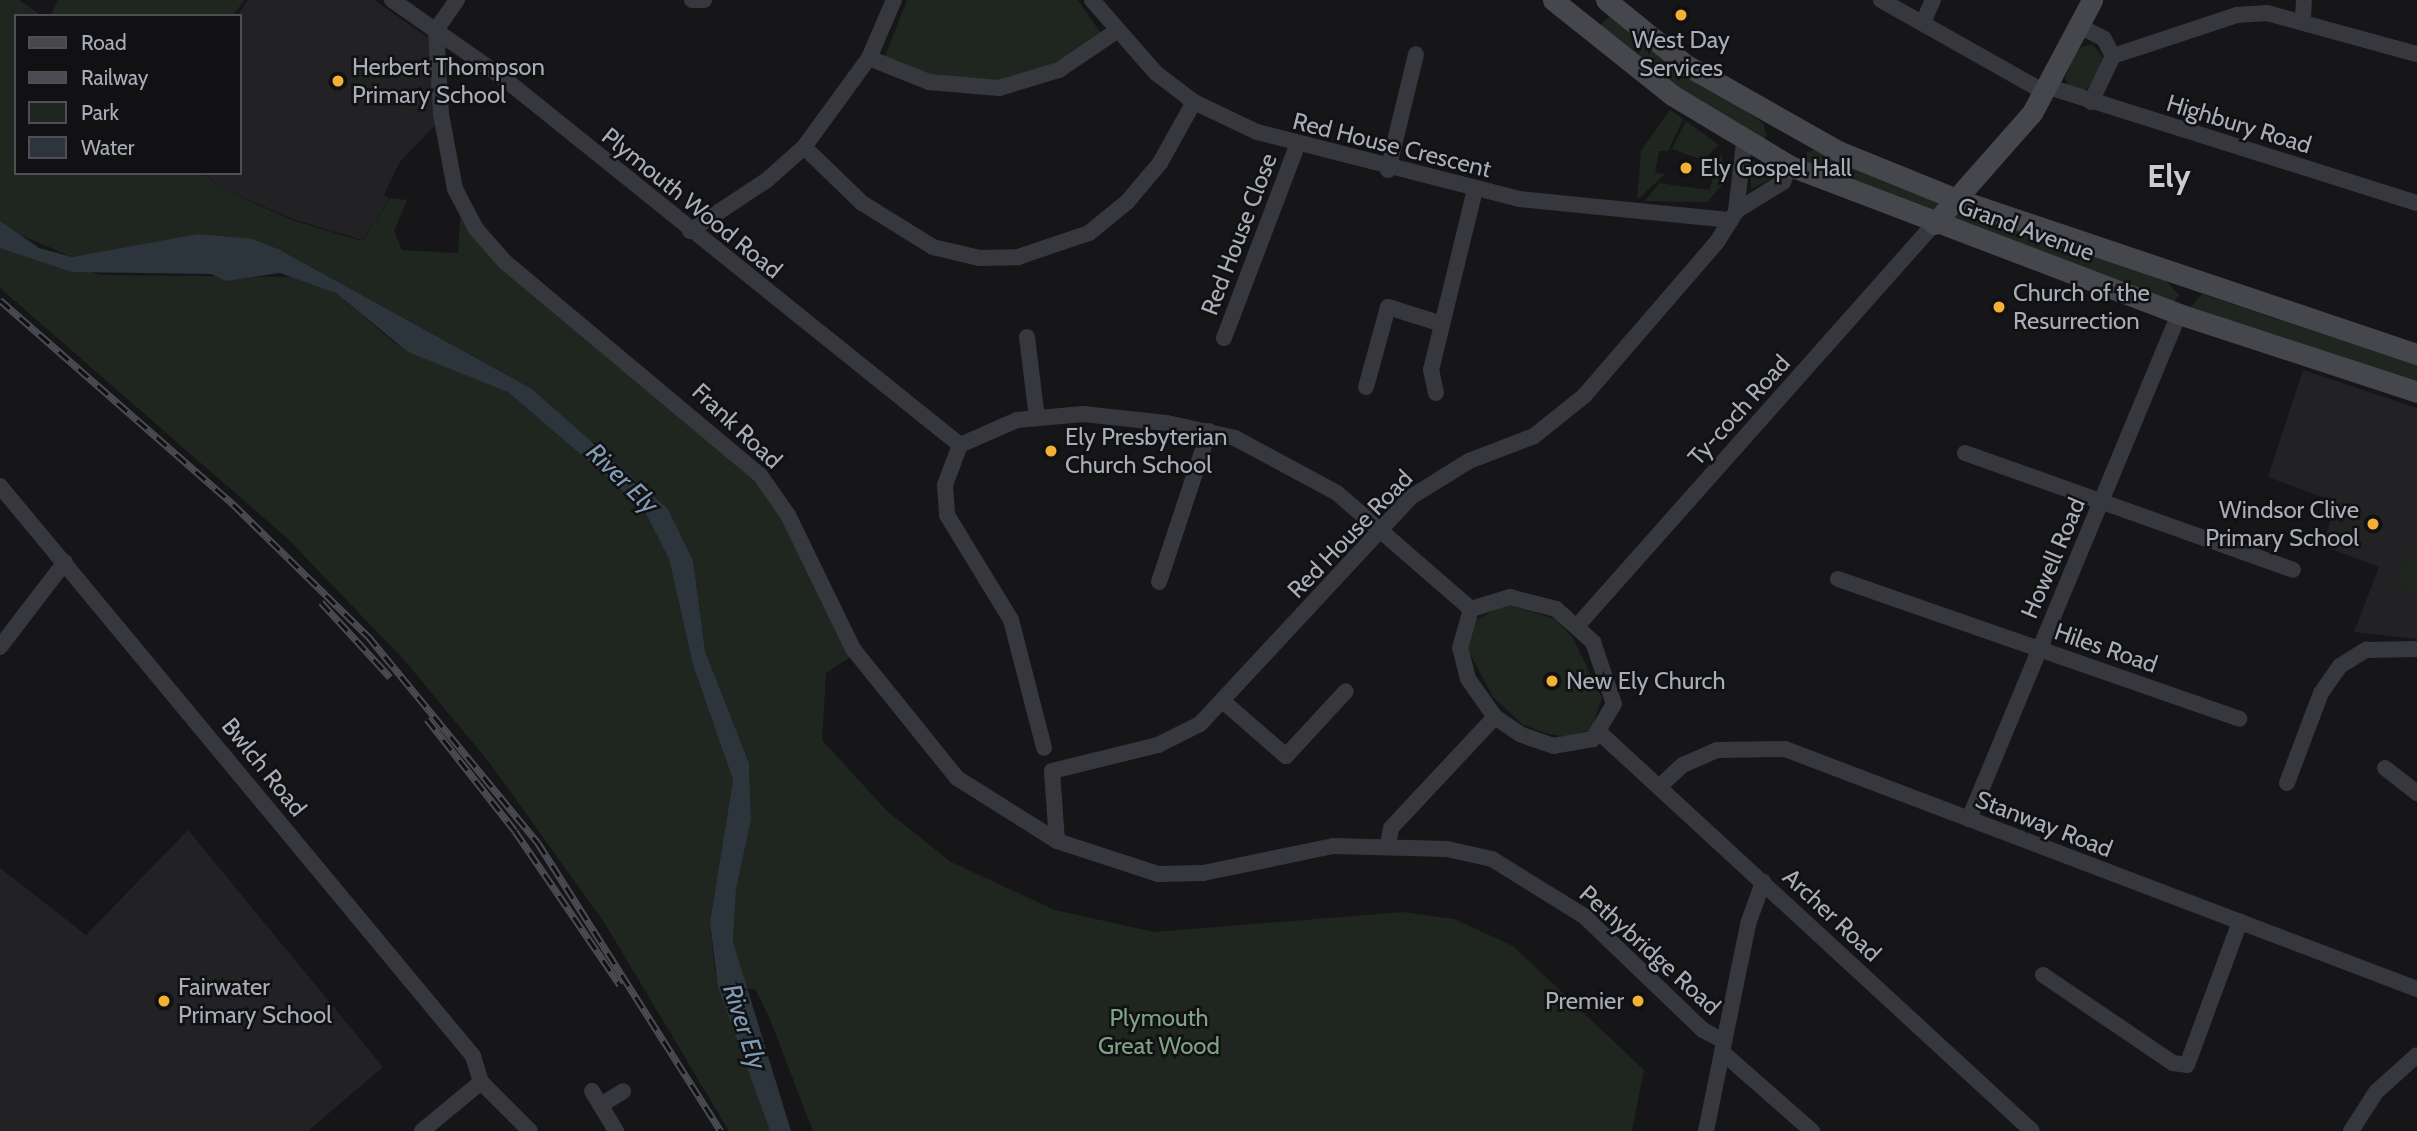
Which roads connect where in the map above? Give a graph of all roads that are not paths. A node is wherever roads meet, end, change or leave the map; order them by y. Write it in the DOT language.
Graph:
graph roads {
  1 [pos="392,0"];
  2 [pos="457,0"];
  3 [pos="692,0"];
  4 [pos="704,0"];
  5 [pos="894,0"];
  6 [pos="1092,0"];
  7 [pos="1553,0"];
  8 [pos="1605,0"];
  9 [pos="1881,0"];
  10 [pos="1933,0"];
  11 [pos="2092,0"];
  12 [pos="2304,0"];
  13 [pos="2303,18"];
  14 [pos="1924,20"];
  15 [pos="1585,26"];
  16 [pos="2079,26"];
  17 [pos="436,30"];
  18 [pos="1115,33"];
  19 [pos="1416,54"];
  20 [pos="2417,54"];
  21 [pos="2113,56"];
  22 [pos="869,58"];
  23 [pos="2047,90"];
  24 [pos="1194,102"];
  25 [pos="2091,102"];
  26 [pos="1798,132"];
  27 [pos="1744,143"];
  28 [pos="804,146"];
  29 [pos="1297,146"];
  30 [pos="1790,166"];
  31 [pos="1388,170"];
  32 [pos="1475,190"];
  33 [pos="1956,199"];
  34 [pos="2417,203"];
  35 [pos="1733,215"];
  36 [pos="1934,224"];
  37 [pos="690,231"];
  38 [pos="2190,278"];
  39 [pos="2179,314"];
  40 [pos="1442,324"];
  41 [pos="1027,337"];
  42 [pos="1224,338"];
  43 [pos="2417,354"];
  44 [pos="1366,387"];
  45 [pos="2417,392"];
  46 [pos="1436,393"];
  47 [pos="1037,418"];
  48 [pos="1209,431"];
  49 [pos="960,445"];
  50 [pos="1965,453"];
  51 [pos="0,486"];
  52 [pos="2101,502"];
  53 [pos="1383,528"];
  54 [pos="65,562"];
  55 [pos="2293,570"];
  56 [pos="1838,579"];
  57 [pos="1159,582"];
  58 [pos="1471,609"];
  59 [pos="1578,625"];
  60 [pos="0,647"];
  61 [pos="2039,649"];
  62 [pos="2417,649"];
  63 [pos="1346,691"];
  64 [pos="1225,703"];
  65 [pos="1495,717"];
  66 [pos="2239,719"];
  67 [pos="1600,733"];
  68 [pos="1044,748"];
  69 [pos="2385,768"];
  70 [pos="2287,783"];
  71 [pos="1659,787"];
  72 [pos="2417,793"];
  73 [pos="1969,819"];
  74 [pos="1056,841"];
  75 [pos="1388,845"];
  76 [pos="1763,882"];
  77 [pos="2240,922"];
  78 [pos="2043,975"];
  79 [pos="2417,989"];
  80 [pos="1723,1046"];
  81 [pos="2417,1055"];
  82 [pos="481,1082"];
  83 [pos="623,1091"];
  84 [pos="422,1131"];
  85 [pos="530,1131"];
  86 [pos="615,1131"];
  87 [pos="1706,1131"];
  88 [pos="1812,1131"];
  89 [pos="2032,1131"];
  90 [pos="2351,1131"];
  1 -- 17 [label="street, Plymouth Wood Road"];
  2 -- 17 [label="street"];
  3 -- 4 [label="street"];
  5 -- 22 [label="street"];
  6 -- 18 [label="street, Red House Crescent"];
  7 -- 15 [label="street, Grand Avenue"];
  8 -- 15 [label="street, Grand Avenue"];
  8 -- 26 [label="street, Grand Avenue"];
  9 -- 14 [label="street, Highbury Road"];
  10 -- 14 [label="street"];
  11 -- 16 [label="street"];
  12 -- 13 [label="street"];
  13 -- 20 [label="street"];
  13 -- 21 [label="street"];
  14 -- 23 [label="street, Highbury Road"];
  15 -- 27 [label="street, Grand Avenue"];
  16 -- 21 [label="street"];
  16 -- 23 [label="street"];
  17 -- 37 [label="street, Plymouth Wood Road"];
  17 -- 74 [label="street, Frank Road"];
  18 -- 22 [label="street"];
  18 -- 24 [label="street, Red House Crescent"];
  19 -- 31 [label="street"];
  21 -- 25 [label="street"];
  22 -- 28 [label="street"];
  23 -- 25 [label="street, Highbury Road"];
  23 -- 33 [label="street"];
  24 -- 28 [label="street"];
  24 -- 29 [label="street, Red House Crescent"];
  25 -- 34 [label="street, Highbury Road"];
  26 -- 30 [label="street"];
  26 -- 33 [label="street, Grand Avenue"];
  27 -- 30 [label="street, Grand Avenue"];
  27 -- 35 [label="street"];
  28 -- 37 [label="street"];
  29 -- 31 [label="street, Red House Crescent"];
  29 -- 42 [label="street, Red House Close"];
  30 -- 35 [label="street, Red House Road"];
  30 -- 36 [label="street, Grand Avenue"];
  31 -- 32 [label="street, Red House Crescent"];
  32 -- 35 [label="street, Red House Crescent"];
  32 -- 40 [label="street"];
  33 -- 36 [label="street, Grand Avenue"];
  33 -- 38 [label="street, Grand Avenue"];
  35 -- 53 [label="street, Red House Road"];
  36 -- 39 [label="street, Grand Avenue"];
  36 -- 59 [label="street, Ty-coch Road"];
  37 -- 49 [label="street, Plymouth Wood Road"];
  38 -- 39 [label="street"];
  38 -- 43 [label="street, Grand Avenue"];
  39 -- 45 [label="street, Grand Avenue"];
  39 -- 52 [label="street, Howell Road"];
  40 -- 44 [label="street"];
  40 -- 46 [label="street"];
  41 -- 47 [label="street"];
  47 -- 48 [label="street"];
  47 -- 49 [label="street"];
  48 -- 53 [label="street"];
  48 -- 57 [label="street"];
  49 -- 68 [label="street"];
  50 -- 52 [label="street"];
  51 -- 54 [label="street, Bwlch Road"];
  52 -- 55 [label="street"];
  52 -- 61 [label="street, Howell Road"];
  53 -- 58 [label="street"];
  53 -- 64 [label="street, Red House Road"];
  54 -- 60 [label="street"];
  54 -- 82 [label="street, Bwlch Road"];
  56 -- 61 [label="street, Hiles Road"];
  58 -- 59 [label="street"];
  58 -- 65 [label="street"];
  59 -- 67 [label="street"];
  61 -- 66 [label="street, Hiles Road"];
  61 -- 73 [label="street, Howell Road"];
  62 -- 70 [label="street"];
  63 -- 64 [label="street"];
  64 -- 74 [label="street, Red House Road"];
  65 -- 67 [label="street"];
  65 -- 75 [label="street"];
  67 -- 71 [label="street, Archer Road"];
  69 -- 72 [label="street"];
  71 -- 73 [label="street, Stanway Road"];
  71 -- 76 [label="street, Archer Road"];
  73 -- 77 [label="street, Stanway Road"];
  74 -- 75 [label="street, Pethybridge Road"];
  75 -- 80 [label="street, Pethybridge Road"];
  76 -- 80 [label="street"];
  76 -- 89 [label="street, Archer Road"];
  77 -- 78 [label="street"];
  77 -- 79 [label="street, Stanway Road"];
  80 -- 87 [label="street"];
  80 -- 88 [label="street, Pethybridge Road"];
  81 -- 90 [label="street"];
  82 -- 84 [label="street"];
  82 -- 85 [label="street"];
  83 -- 86 [label="street"];
}
